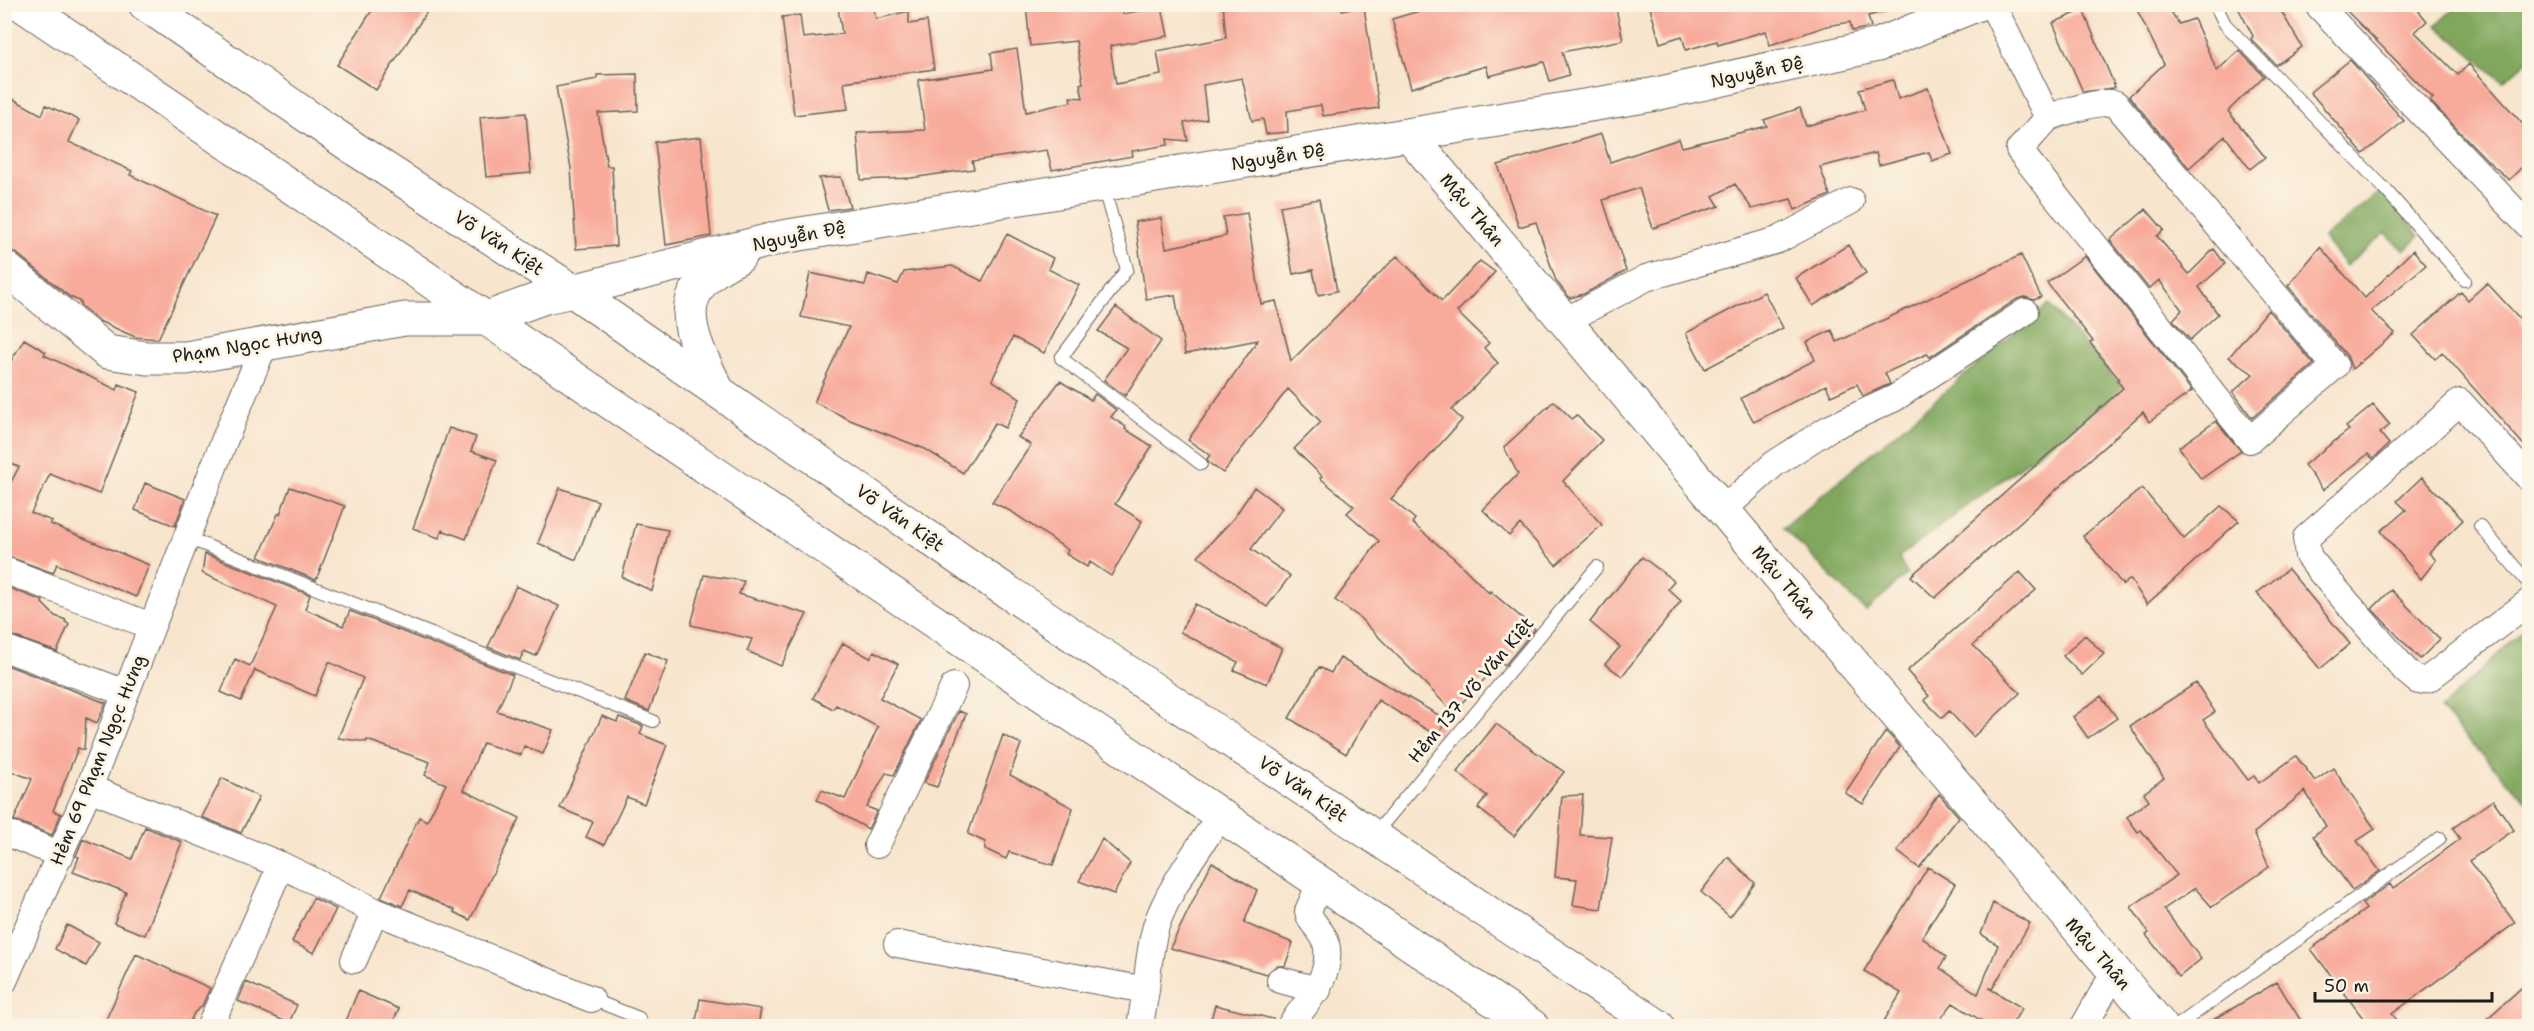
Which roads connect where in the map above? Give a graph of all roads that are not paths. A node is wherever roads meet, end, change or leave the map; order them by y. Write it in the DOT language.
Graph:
graph roads {
  1 [pos="21,4"];
  2 [pos="145,4"];
  3 [pos="1978,4"];
  4 [pos="1992,4"];
  5 [pos="2215,4"];
  6 [pos="2317,4"];
  7 [pos="2048,118"];
  8 [pos="1410,136"];
  9 [pos="1103,185"];
  10 [pos="1851,201"];
  11 [pos="2529,227"];
  12 [pos="782,237"];
  13 [pos="4,267"];
  14 [pos="2465,280"];
  15 [pos="573,291"];
  16 [pos="2025,312"];
  17 [pos="484,319"];
  18 [pos="1565,321"];
  19 [pos="265,343"];
  20 [pos="719,393"];
  21 [pos="1201,464"];
  22 [pos="2529,479"];
  23 [pos="1723,510"];
  24 [pos="2480,526"];
  25 [pos="187,537"];
  26 [pos="1597,567"];
  27 [pos="4,570"];
  28 [pos="2529,585"];
  29 [pos="2529,601"];
  30 [pos="151,626"];
  31 [pos="4,648"];
  32 [pos="954,686"];
  33 [pos="126,693"];
  34 [pos="653,721"];
  35 [pos="89,788"];
  36 [pos="1219,817"];
  37 [pos="4,831"];
  38 [pos="1373,836"];
  39 [pos="2440,838"];
  40 [pos="877,845"];
  41 [pos="61,855"];
  42 [pos="281,865"];
  43 [pos="1320,883"];
  44 [pos="375,910"];
  45 [pos="12,943"];
  46 [pos="897,944"];
  47 [pos="354,960"];
  48 [pos="2114,973"];
  49 [pos="1280,980"];
  50 [pos="4,981"];
  51 [pos="1146,990"];
  52 [pos="1318,990"];
  53 [pos="591,999"];
  54 [pos="639,1018"];
  55 [pos="1527,1025"];
  56 [pos="210,1026"];
  57 [pos="1140,1026"];
  58 [pos="1290,1026"];
  59 [pos="1658,1026"];
  60 [pos="2084,1026"];
  61 [pos="2161,1026"];
  62 [pos="2177,1026"];
  1 -- 17 [label="main road"];
  2 -- 15 [label="main road, Võ Văn Kiệt"];
  3 -- 8 [label="main road, Nguyễn Đệ"];
  4 -- 7 [label="street"];
  5 -- 14 [label="lane"];
  6 -- 11 [label="street"];
  7 -- 7 [label="street"];
  8 -- 9 [label="main road, Nguyễn Đệ"];
  8 -- 18 [label="main road, Mậu Thân"];
  9 -- 12 [label="main road, Nguyễn Đệ"];
  9 -- 21 [label="lane"];
  10 -- 18 [label="street"];
  12 -- 15 [label="main road, Nguyễn Đệ"];
  12 -- 20 [label="main road"];
  13 -- 19 [label="main road, Phạm Ngọc Hưng"];
  15 -- 17 [label="main road, Nguyễn Đệ"];
  15 -- 20 [label="main road, Võ Văn Kiệt"];
  16 -- 23 [label="street"];
  17 -- 19 [label="main road, Phạm Ngọc Hưng"];
  17 -- 36 [label="main road"];
  18 -- 23 [label="main road, Mậu Thân"];
  19 -- 25 [label="street, Hẻm 69 Phạm Ngọc Hưng"];
  20 -- 38 [label="main road, Võ Văn Kiệt"];
  22 -- 29 [label="street"];
  23 -- 48 [label="main road, Mậu Thân"];
  24 -- 28 [label="lane"];
  25 -- 30 [label="street, Hẻm 69 Phạm Ngọc Hưng"];
  25 -- 34 [label="lane"];
  26 -- 38 [label="lane, Hẻm 137 Võ Văn Kiệt"];
  27 -- 30 [label="street"];
  30 -- 33 [label="street, Hẻm 69 Phạm Ngọc Hưng"];
  31 -- 33 [label="street"];
  32 -- 40 [label="street"];
  33 -- 35 [label="street, Hẻm 69 Phạm Ngọc Hưng"];
  35 -- 41 [label="street, Hẻm 69 Phạm Ngọc Hưng"];
  35 -- 42 [label="street"];
  36 -- 43 [label="main road"];
  36 -- 51 [label="street"];
  37 -- 41 [label="street"];
  38 -- 59 [label="main road, Võ Văn Kiệt"];
  39 -- 62 [label="lane"];
  41 -- 45 [label="street, Hẻm 69 Phạm Ngọc Hưng"];
  42 -- 44 [label="street"];
  42 -- 56 [label="street"];
  43 -- 52 [label="street"];
  43 -- 55 [label="main road"];
  44 -- 47 [label="street"];
  44 -- 53 [label="street"];
  45 -- 50 [label="street, Hẻm 69 Phạm Ngọc Hưng"];
  46 -- 51 [label="street"];
  48 -- 60 [label="street"];
  48 -- 61 [label="main road, Mậu Thân"];
  49 -- 52 [label="street"];
  51 -- 57 [label="street"];
  52 -- 58 [label="street"];
  53 -- 54 [label="lane"];
}
